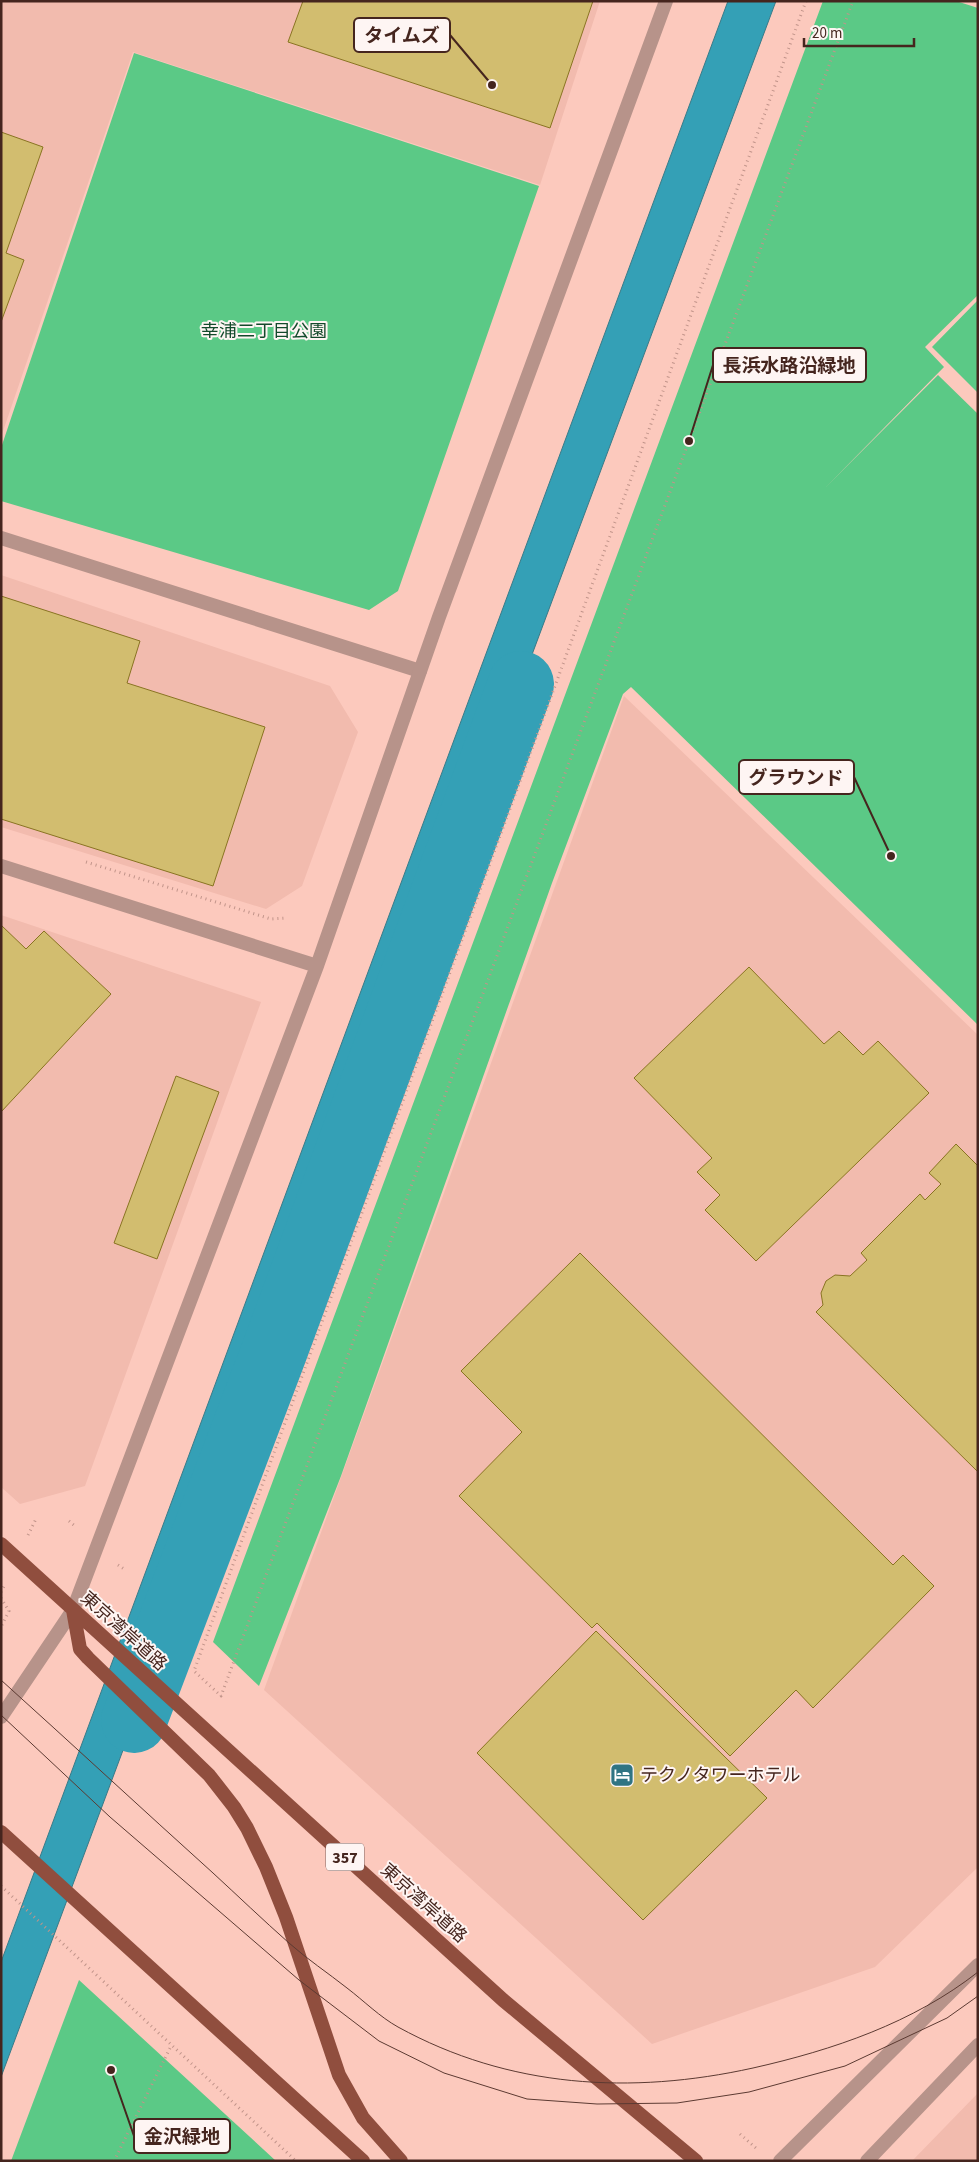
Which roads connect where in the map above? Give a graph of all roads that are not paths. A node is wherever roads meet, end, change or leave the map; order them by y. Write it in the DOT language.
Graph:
graph roads {
  1 [pos="666,1"];
  2 [pos="1,538"];
  3 [pos="420,671"];
  4 [pos="1,866"];
  5 [pos="317,966"];
  6 [pos="1,1544"];
  7 [pos="73,1610"];
  8 [pos="1,1717"];
  9 [pos="1,1832"];
  10 [pos="978,1965"];
  11 [pos="978,2045"];
  12 [pos="363,2161"];
  13 [pos="401,2161"];
  14 [pos="696,2161"];
  15 [pos="780,2161"];
  16 [pos="867,2161"];
  1 -- 3 [label="street"];
  2 -- 3 [label="street"];
  3 -- 5 [label="street"];
  4 -- 5 [label="street"];
  5 -- 7 [label="street"];
  6 -- 7 [label="highway, 東京湾岸道路 / 357"];
  7 -- 8 [label="street"];
  7 -- 13 [label="highway"];
  7 -- 14 [label="highway, 東京湾岸道路 / 357"];
  9 -- 12 [label="highway"];
  10 -- 15 [label="street"];
  11 -- 16 [label="street"];
}
